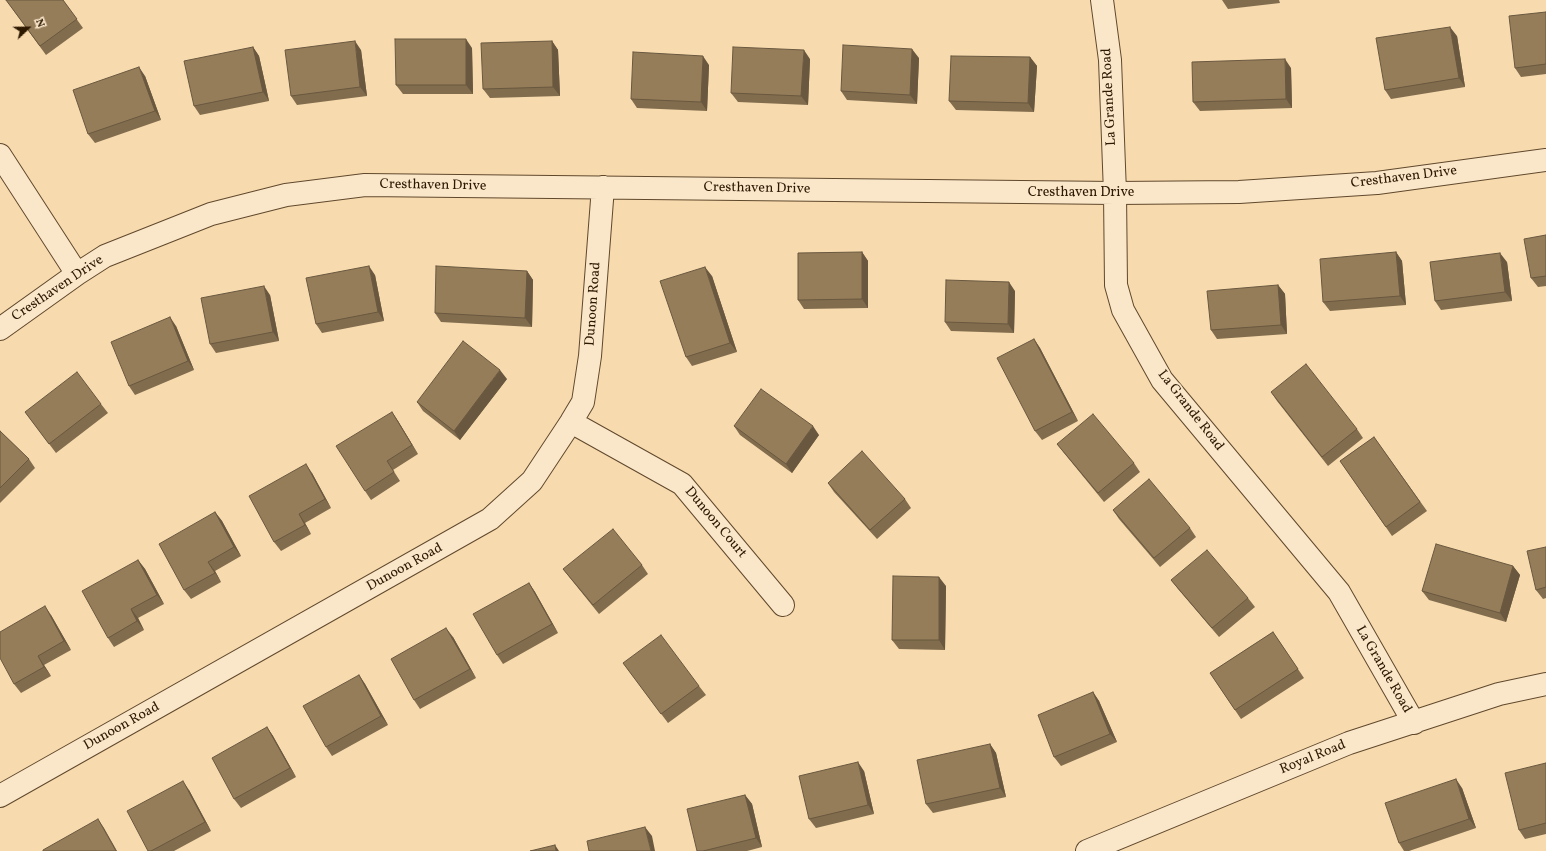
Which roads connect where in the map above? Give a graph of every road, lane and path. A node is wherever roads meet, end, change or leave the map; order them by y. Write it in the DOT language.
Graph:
graph roads {
  1 [pos="1102,0"];
  2 [pos="0,155"];
  3 [pos="1546,160"];
  4 [pos="603,188"];
  5 [pos="1115,193"];
  6 [pos="76,274"];
  7 [pos="0,330"];
  8 [pos="571,422"];
  9 [pos="783,604"];
  10 [pos="1546,684"];
  11 [pos="1414,723"];
  12 [pos="0,796"];
  13 [pos="1087,851"];
  1 -- 5 [label="street, La Grande Road"];
  2 -- 6 [label="street"];
  3 -- 5 [label="street, Cresthaven Drive"];
  4 -- 5 [label="street, Cresthaven Drive"];
  4 -- 6 [label="street, Cresthaven Drive"];
  4 -- 8 [label="street, Dunoon Road"];
  5 -- 11 [label="street, La Grande Road"];
  6 -- 7 [label="street, Cresthaven Drive"];
  8 -- 9 [label="street, Dunoon Court"];
  8 -- 12 [label="street, Dunoon Road"];
  10 -- 11 [label="street, Royal Road"];
  11 -- 13 [label="street, Royal Road"];
}
